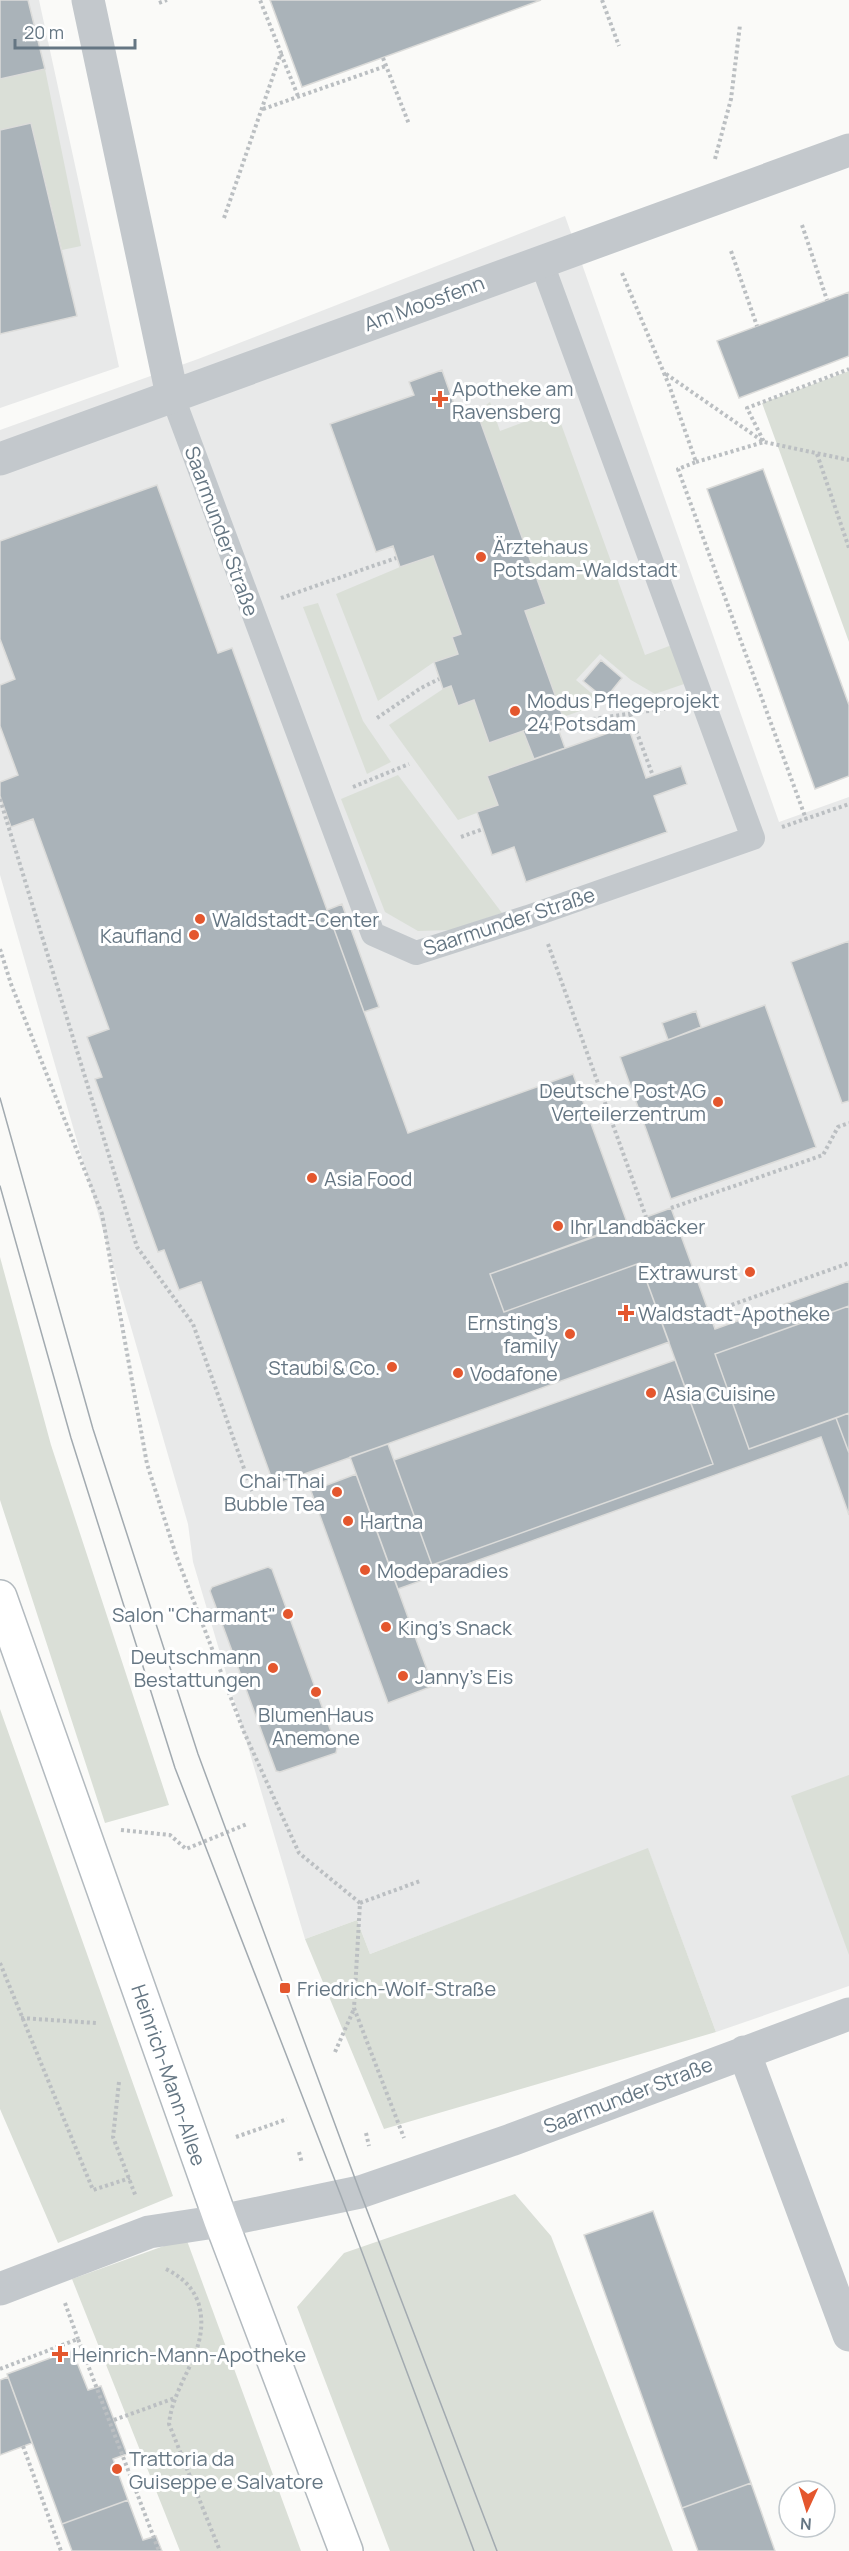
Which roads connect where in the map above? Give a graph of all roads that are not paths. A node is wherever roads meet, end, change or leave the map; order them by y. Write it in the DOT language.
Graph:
graph roads {
  1 [pos="88,0"];
  2 [pos="849,150"];
  3 [pos="540,261"];
  4 [pos="172,395"];
  5 [pos="0,459"];
  6 [pos="0,1597"];
  7 [pos="849,2014"];
  8 [pos="744,2052"];
  9 [pos="221,2221"];
  10 [pos="0,2289"];
  11 [pos="849,2336"];
  12 [pos="346,2551"];
  1 -- 4 [label="street, Saarmunder Straße"];
  2 -- 3 [label="street, Am Moosfenn"];
  3 -- 4 [label="street, Am Moosfenn"];
  3 -- 4 [label="lane, Saarmunder Straße"];
  4 -- 5 [label="street, Am Moosfenn"];
  6 -- 9 [label="main road, Heinrich-Mann-Allee"];
  7 -- 8 [label="street, Saarmunder Straße"];
  8 -- 9 [label="street, Saarmunder Straße"];
  8 -- 11 [label="street"];
  9 -- 10 [label="street"];
  9 -- 12 [label="main road, Heinrich-Mann-Allee"];
}
